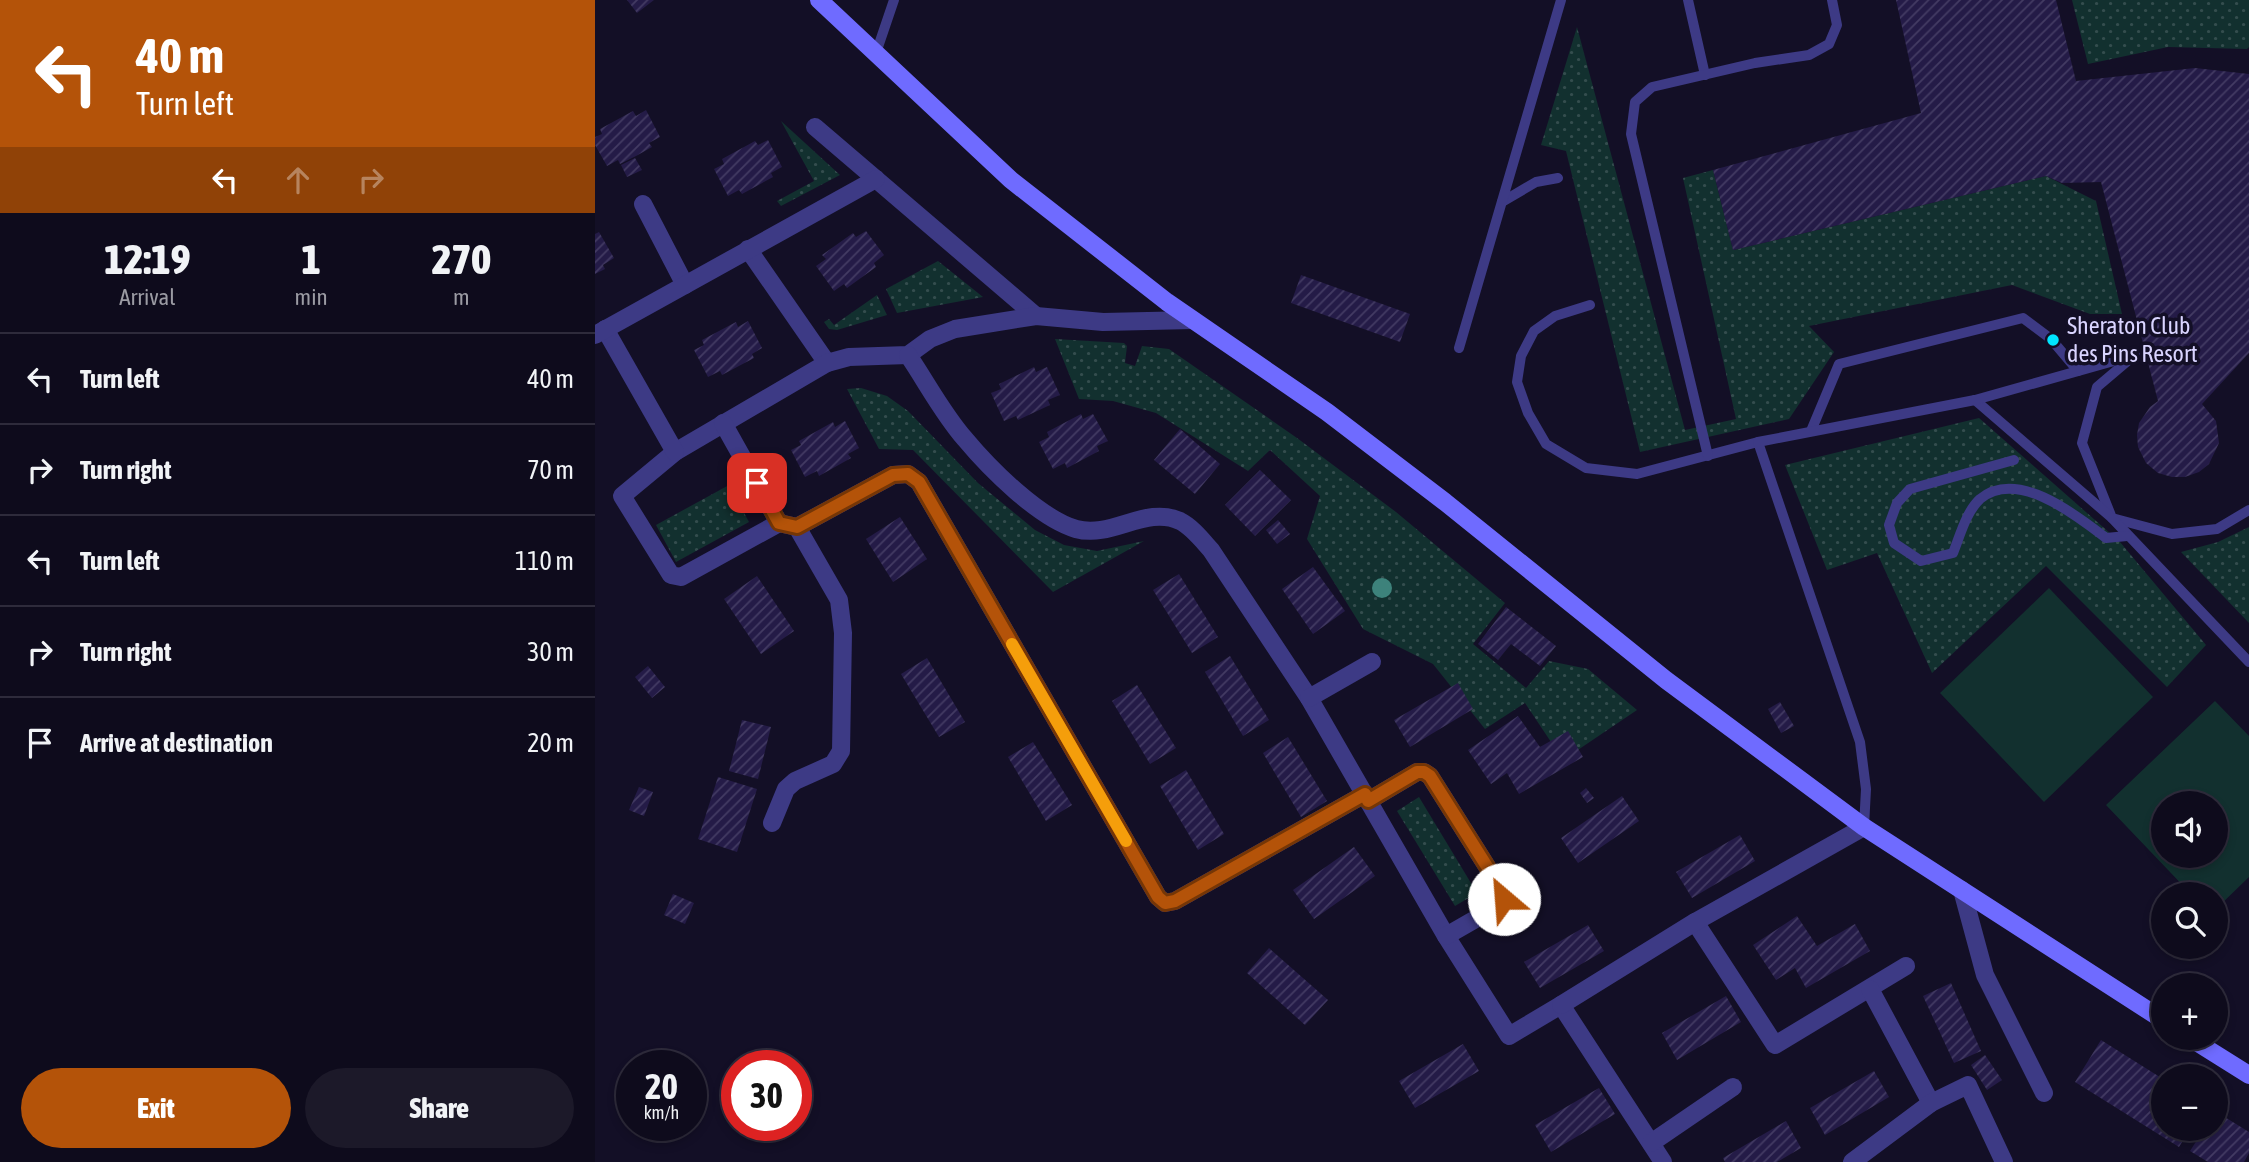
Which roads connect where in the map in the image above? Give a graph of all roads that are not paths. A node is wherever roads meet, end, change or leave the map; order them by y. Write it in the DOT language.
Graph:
graph roads {
  1 [pos="819,0"];
  2 [pos="894,0"];
  3 [pos="1561,0"];
  4 [pos="1688,0"];
  5 [pos="1832,0"];
  6 [pos="876,53"];
  7 [pos="1705,75"];
  8 [pos="815,127"];
  9 [pos="1558,178"];
  10 [pos="876,179"];
  11 [pos="1502,202"];
  12 [pos="643,204"];
  13 [pos="748,249"];
  14 [pos="685,285"];
  15 [pos="1590,304"];
  16 [pos="1036,316"];
  17 [pos="1193,320"];
  18 [pos="600,332"];
  19 [pos="1459,348"];
  20 [pos="908,355"];
  21 [pos="827,363"];
  22 [pos="2078,371"];
  23 [pos="1975,400"];
  24 [pos="723,423"];
  25 [pos="1811,431"];
  26 [pos="1758,442"];
  27 [pos="675,452"];
  28 [pos="1708,456"];
  29 [pos="2014,460"];
  30 [pos="2249,510"];
  31 [pos="2112,518"];
  32 [pos="779,523"];
  33 [pos="797,527"];
  34 [pos="2127,536"];
  35 [pos="1372,662"];
  36 [pos="2249,662"];
  37 [pos="1309,698"];
  38 [pos="1366,798"];
  39 [pos="772,823"];
  40 [pos="1864,827"];
  41 [pos="1962,890"];
  42 [pos="1695,922"];
  43 [pos="1446,936"];
  44 [pos="1906,966"];
  45 [pos="1870,989"];
  46 [pos="1560,1005"];
  47 [pos="2151,1012"];
  48 [pos="2209,1050"];
  49 [pos="2249,1075"];
  50 [pos="1733,1087"];
  51 [pos="2044,1093"];
  52 [pos="1931,1103"];
  53 [pos="1651,1143"];
  54 [pos="1663,1162"];
  55 [pos="1852,1162"];
  56 [pos="2004,1162"];
  1 -- 6 [label="main road"];
  2 -- 6 [label="lane"];
  3 -- 11 [label="lane"];
  4 -- 7 [label="lane"];
  5 -- 7 [label="lane"];
  6 -- 17 [label="main road"];
  7 -- 28 [label="lane"];
  8 -- 10 [label="street"];
  9 -- 11 [label="lane"];
  10 -- 13 [label="street"];
  10 -- 16 [label="street"];
  11 -- 19 [label="lane"];
  12 -- 14 [label="street"];
  13 -- 14 [label="street"];
  13 -- 21 [label="street"];
  14 -- 18 [label="street"];
  15 -- 28 [label="lane"];
  16 -- 17 [label="street"];
  16 -- 20 [label="street"];
  17 -- 40 [label="main road"];
  18 -- 27 [label="street"];
  20 -- 21 [label="street"];
  20 -- 37 [label="street"];
  21 -- 24 [label="street"];
  22 -- 23 [label="lane"];
  22 -- 25 [label="lane"];
  22 -- 31 [label="lane"];
  23 -- 25 [label="lane"];
  23 -- 31 [label="lane"];
  24 -- 27 [label="street"];
  24 -- 32 [label="street"];
  25 -- 26 [label="lane"];
  26 -- 28 [label="lane"];
  26 -- 40 [label="lane"];
  27 -- 32 [label="street"];
  29 -- 34 [label="lane"];
  30 -- 31 [label="lane"];
  31 -- 34 [label="lane"];
  32 -- 33 [label="street"];
  33 -- 38 [label="street"];
  33 -- 39 [label="street"];
  34 -- 36 [label="lane"];
  35 -- 37 [label="street"];
  37 -- 38 [label="street"];
  38 -- 43 [label="street"];
  38 -- 43 [label="street"];
  40 -- 41 [label="main road"];
  40 -- 42 [label="street"];
  41 -- 47 [label="main road"];
  41 -- 51 [label="street"];
  42 -- 45 [label="street"];
  42 -- 46 [label="street"];
  43 -- 46 [label="street"];
  44 -- 45 [label="street"];
  45 -- 52 [label="street"];
  46 -- 53 [label="street"];
  48 -- 49 [label="main road"];
  50 -- 53 [label="street"];
  52 -- 55 [label="street"];
  52 -- 56 [label="street"];
  53 -- 54 [label="street"];
}
